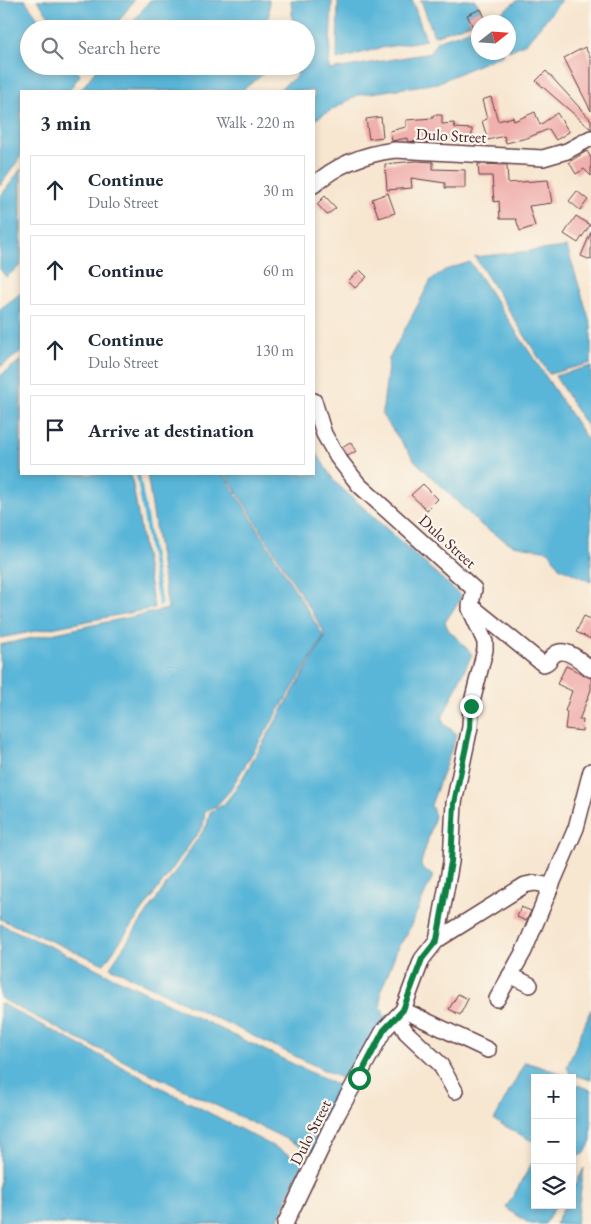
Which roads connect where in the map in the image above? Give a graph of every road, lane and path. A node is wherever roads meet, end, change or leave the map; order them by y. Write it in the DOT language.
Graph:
graph roads {
  1 [pos="591,138"];
  2 [pos="315,185"];
  3 [pos="315,404"];
  4 [pos="469,604"];
  5 [pos="591,669"];
  6 [pos="591,770"];
  7 [pos="551,886"];
  8 [pos="437,940"];
  9 [pos="510,976"];
  10 [pos="530,985"];
  11 [pos="497,998"];
  12 [pos="400,1013"];
  13 [pos="488,1050"];
  14 [pos="455,1091"];
  15 [pos="285,1224"];
  1 -- 2 [label="street, Dulo Street"];
  3 -- 4 [label="street, Dulo Street"];
  4 -- 5 [label="street"];
  4 -- 8 [label="street, Dulo Street"];
  6 -- 7 [label="street"];
  7 -- 8 [label="street"];
  7 -- 9 [label="street"];
  8 -- 12 [label="street"];
  9 -- 10 [label="street"];
  9 -- 11 [label="street"];
  12 -- 13 [label="street"];
  12 -- 14 [label="street"];
  12 -- 15 [label="street, Dulo Street"];
}
